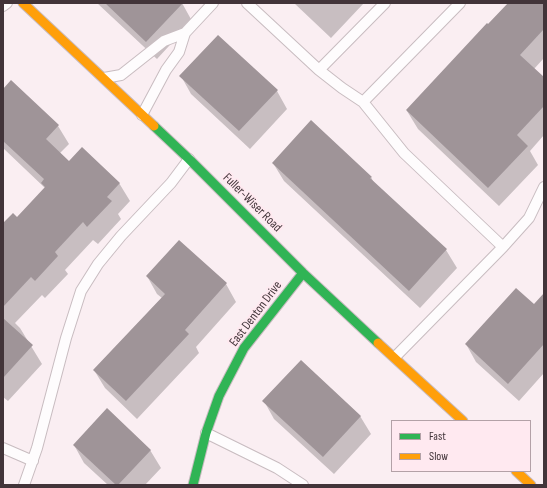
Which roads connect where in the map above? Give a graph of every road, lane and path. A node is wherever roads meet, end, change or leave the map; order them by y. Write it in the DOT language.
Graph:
graph roads {
  1 [pos="7,3"];
  2 [pos="23,3"];
  3 [pos="213,3"];
  4 [pos="247,3"];
  5 [pos="385,3"];
  6 [pos="460,3"];
  7 [pos="3,6"];
  8 [pos="185,33"];
  9 [pos="319,70"];
  10 [pos="103,78"];
  11 [pos="364,102"];
  12 [pos="142,115"];
  13 [pos="189,159"];
  14 [pos="544,187"];
  15 [pos="503,247"];
  16 [pos="303,273"];
  17 [pos="395,357"];
  18 [pos="462,420"];
  19 [pos="206,433"];
  20 [pos="3,448"];
  21 [pos="33,461"];
  22 [pos="517,472"];
  23 [pos="24,485"];
  24 [pos="193,485"];
  25 [pos="303,485"];
  26 [pos="531,485"];
  1 -- 7 [label="lane"];
  2 -- 10 [label="street, Fuller-Wiser Road"];
  3 -- 8 [label="lane"];
  4 -- 9 [label="lane"];
  5 -- 9 [label="lane"];
  6 -- 11 [label="lane"];
  8 -- 10 [label="lane"];
  8 -- 12 [label="lane"];
  9 -- 11 [label="lane"];
  10 -- 12 [label="street, Fuller-Wiser Road"];
  11 -- 15 [label="lane"];
  12 -- 13 [label="street, Fuller-Wiser Road"];
  13 -- 16 [label="street, Fuller-Wiser Road"];
  13 -- 21 [label="lane"];
  14 -- 15 [label="lane"];
  15 -- 17 [label="lane"];
  16 -- 17 [label="street, Fuller-Wiser Road"];
  16 -- 19 [label="street, East Denton Drive"];
  17 -- 18 [label="street, Fuller-Wiser Road"];
  19 -- 24 [label="street, East Denton Drive"];
  19 -- 25 [label="lane"];
  20 -- 21 [label="lane"];
  21 -- 23 [label="lane"];
  22 -- 26 [label="street"];
}
